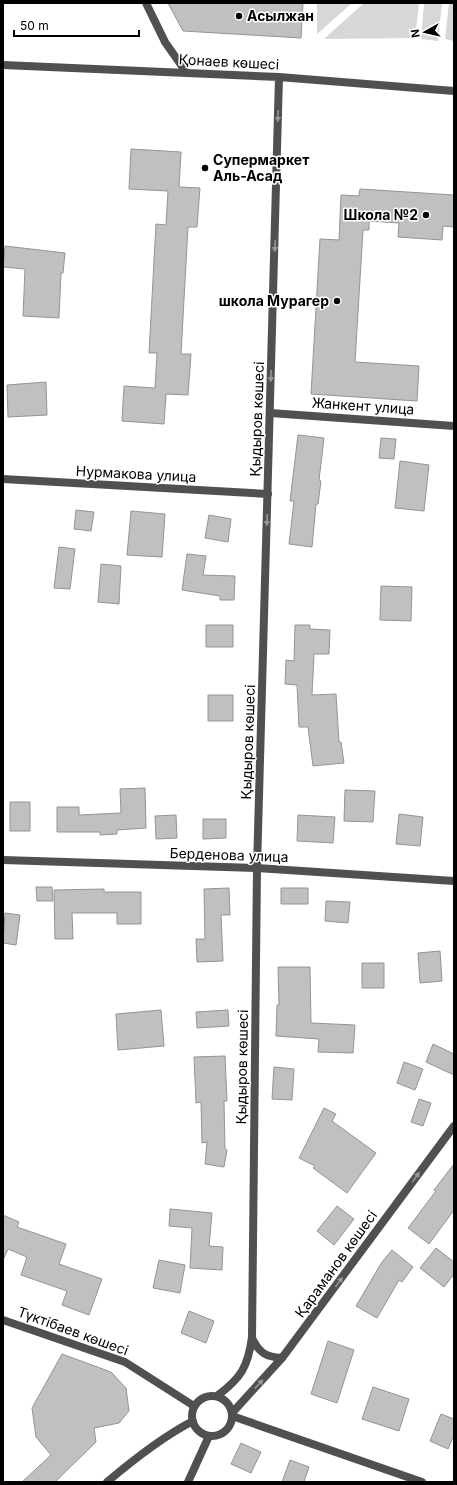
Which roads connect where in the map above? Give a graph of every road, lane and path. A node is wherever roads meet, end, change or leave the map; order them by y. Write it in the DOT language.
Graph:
graph roads {
  1 [pos="146,3"];
  2 [pos="3,66"];
  3 [pos="186,72"];
  4 [pos="279,77"];
  5 [pos="454,91"];
  6 [pos="270,413"];
  7 [pos="454,426"];
  8 [pos="3,479"];
  9 [pos="268,494"];
  10 [pos="3,860"];
  11 [pos="257,868"];
  12 [pos="454,881"];
  13 [pos="454,1126"];
  14 [pos="3,1320"];
  15 [pos="252,1337"];
  16 [pos="282,1358"];
  17 [pos="217,1396"];
  18 [pos="194,1406"];
  19 [pos="232,1414"];
  20 [pos="193,1421"];
  21 [pos="209,1436"];
  22 [pos="107,1482"];
  23 [pos="188,1482"];
  24 [pos="422,1482"];
  1 -- 3 [label="street"];
  2 -- 3 [label="street, Қонаев көшесі"];
  3 -- 4 [label="street, Қонаев көшесі"];
  4 -- 5 [label="street, Қонаев көшесі"];
  4 -- 6 [label="street, Қыдыров көшесі, one-way"];
  6 -- 7 [label="street, Жанкент улица"];
  6 -- 9 [label="street, Қыдыров көшесі"];
  8 -- 9 [label="street, Нурмакова улица"];
  9 -- 11 [label="street, Қыдыров көшесі, one-way"];
  10 -- 11 [label="street, Берденова улица"];
  11 -- 12 [label="street, Берденова улица"];
  11 -- 15 [label="street, Қыдыров көшесі"];
  16 -- 13 [label="street, Қараманов көшесі, one-way"];
  14 -- 18 [label="street, Түктібаев көшесі"];
  15 -- 16 [label="street"];
  15 -- 17 [label="street, Қыдыров көшесі"];
  19 -- 16 [label="street, Қараманов көшесі, one-way"];
  17 -- 18 [label="street"];
  17 -- 19 [label="street"];
  18 -- 20 [label="street"];
  19 -- 21 [label="street"];
  19 -- 24 [label="street"];
  20 -- 21 [label="street"];
  20 -- 22 [label="street"];
  21 -- 23 [label="street"];
}
